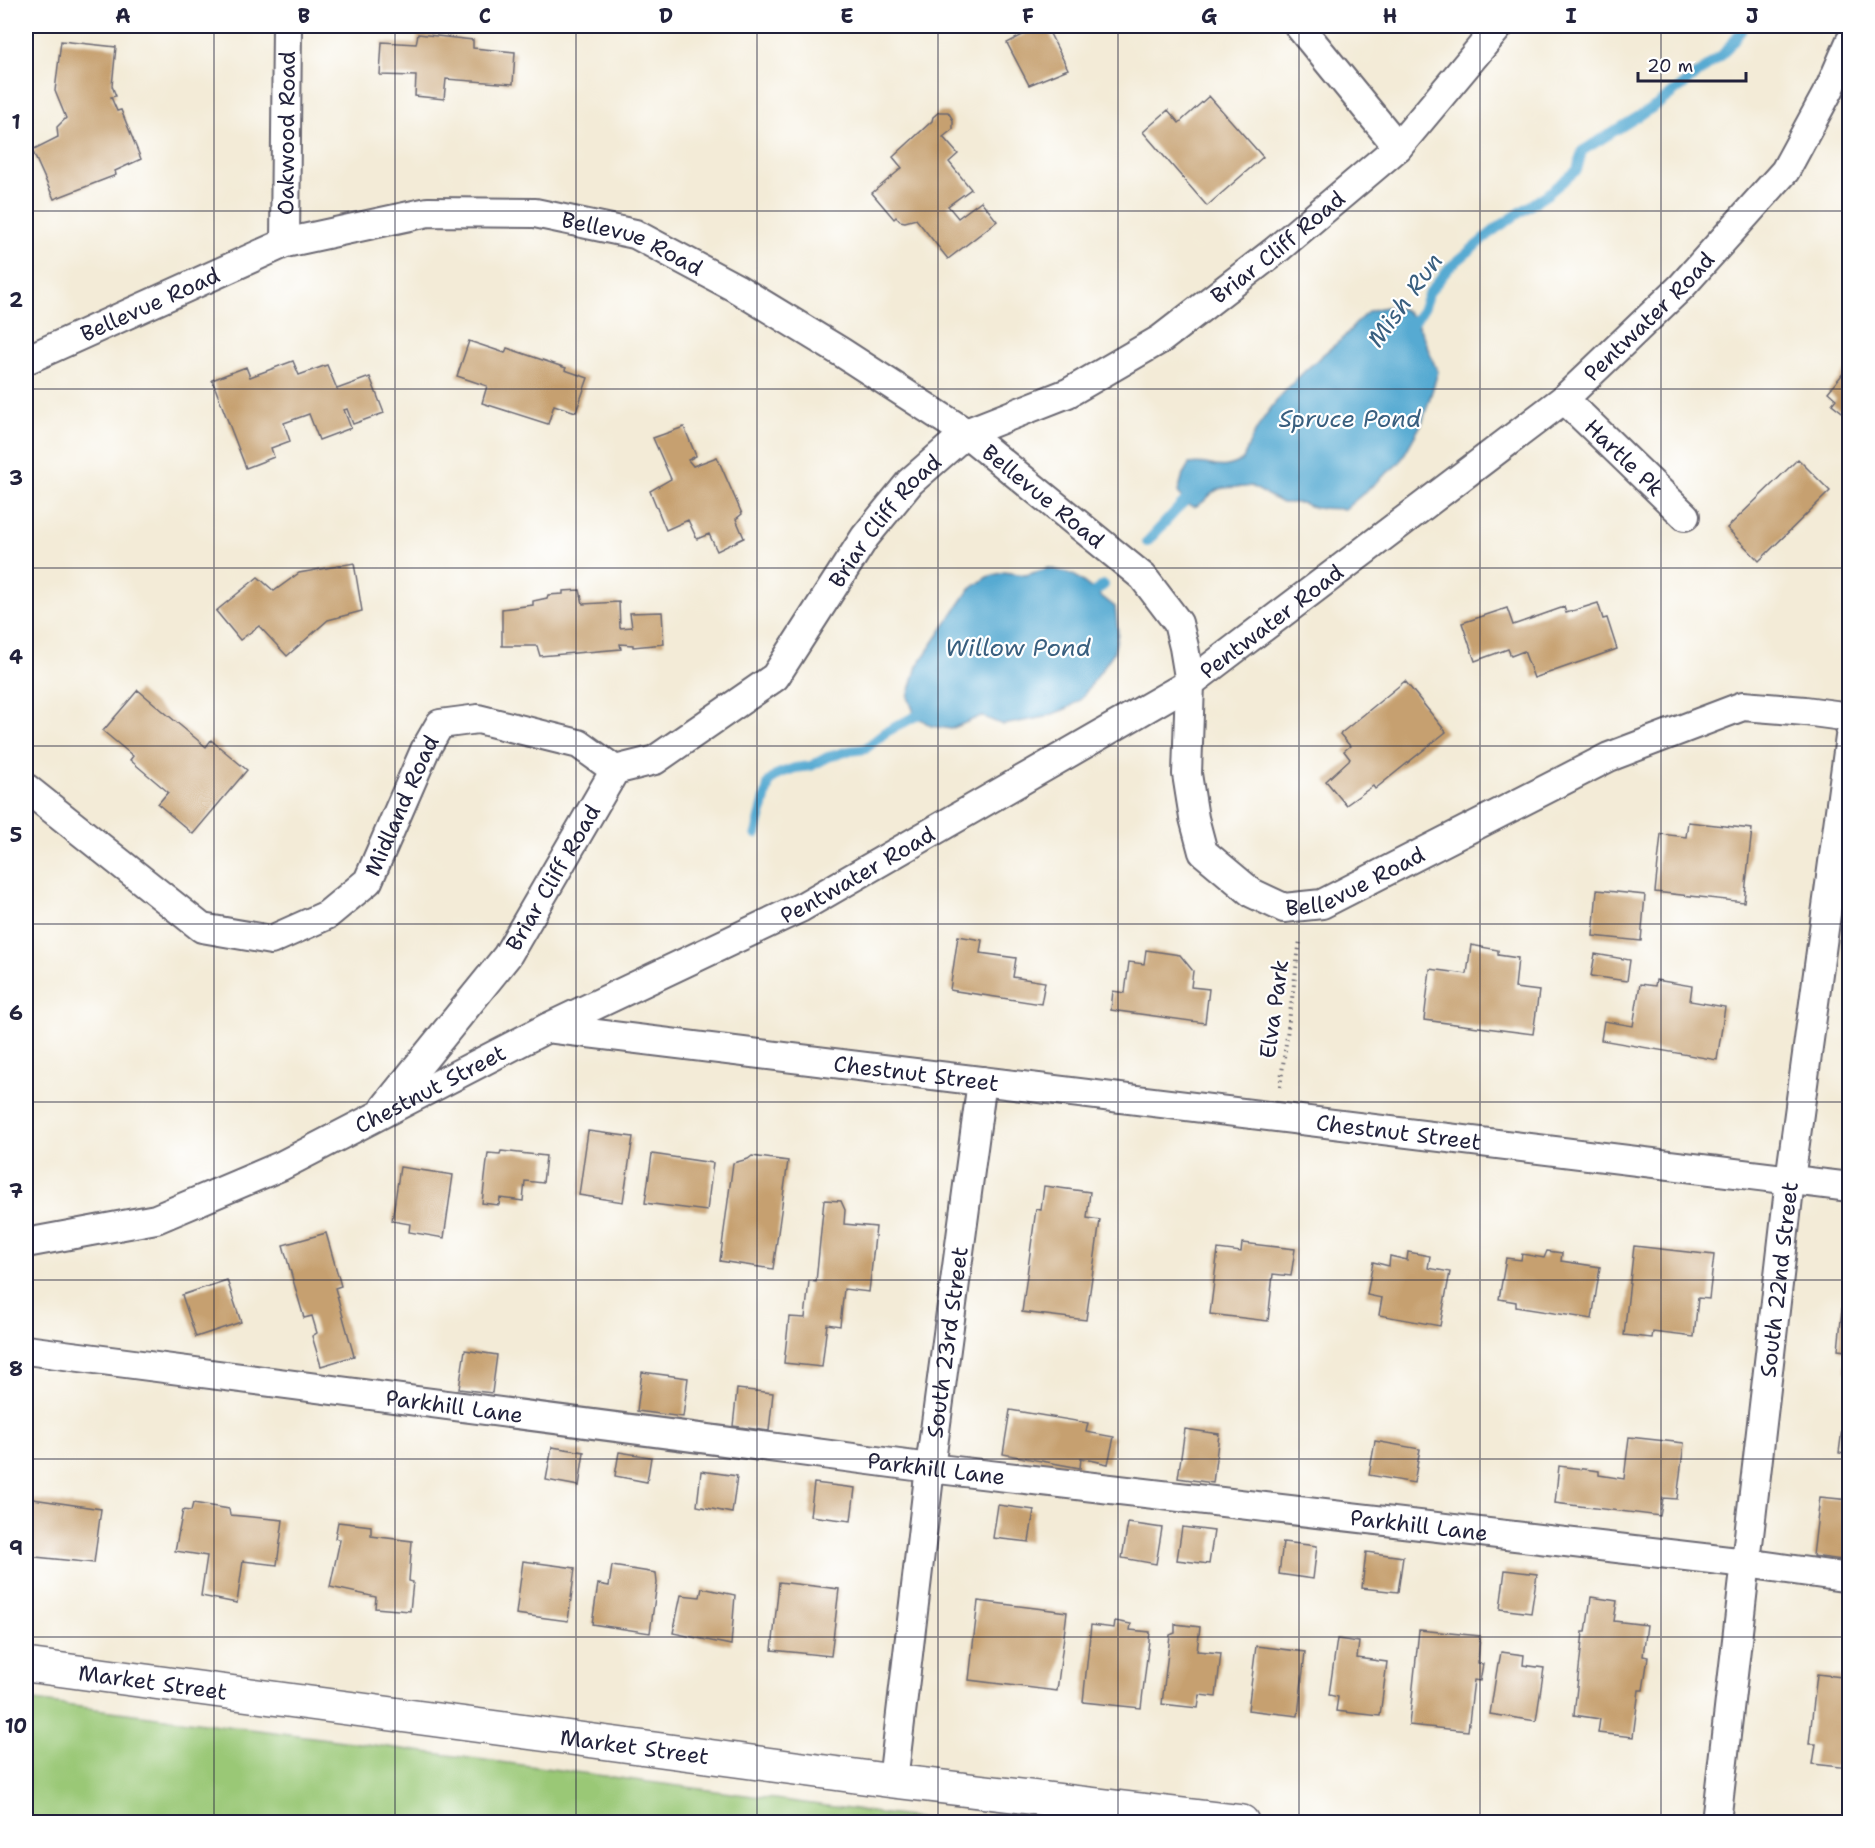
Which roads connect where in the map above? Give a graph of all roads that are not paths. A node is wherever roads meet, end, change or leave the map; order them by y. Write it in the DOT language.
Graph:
graph roads {
  1 [pos="287,26"];
  2 [pos="1299,26"];
  3 [pos="1498,26"];
  4 [pos="1850,42"];
  5 [pos="1398,147"];
  6 [pos="285,243"];
  7 [pos="26,360"];
  8 [pos="1564,399"];
  9 [pos="966,433"];
  10 [pos="1685,516"];
  11 [pos="1190,683"];
  12 [pos="1850,717"];
  13 [pos="1850,737"];
  14 [pos="615,770"];
  15 [pos="26,788"];
  16 [pos="547,1028"];
  17 [pos="982,1081"];
  18 [pos="378,1116"];
  19 [pos="1790,1180"];
  20 [pos="1850,1187"];
  21 [pos="26,1243"];
  22 [pos="26,1350"];
  23 [pos="930,1468"];
  24 [pos="1746,1563"];
  25 [pos="1850,1578"];
  26 [pos="26,1665"];
  27 [pos="893,1781"];
  28 [pos="1060,1812"];
  29 [pos="1242,1822"];
  30 [pos="1716,1822"];
  1 -- 6 [label="street, Oakwood Road"];
  2 -- 5 [label="street"];
  3 -- 5 [label="street, Briar Cliff Road"];
  4 -- 8 [label="street, Pentwater Road"];
  5 -- 9 [label="street, Briar Cliff Road"];
  6 -- 7 [label="street, Bellevue Road"];
  6 -- 9 [label="street, Bellevue Road"];
  8 -- 10 [label="street, Hartle Pk"];
  8 -- 11 [label="street, Pentwater Road"];
  9 -- 11 [label="street, Bellevue Road"];
  9 -- 14 [label="street, Briar Cliff Road"];
  11 -- 12 [label="street, Bellevue Road"];
  11 -- 16 [label="street, Pentwater Road"];
  13 -- 19 [label="street, South 22nd Street"];
  14 -- 15 [label="street, Midland Road"];
  14 -- 18 [label="street, Briar Cliff Road"];
  16 -- 17 [label="street, Chestnut Street"];
  16 -- 18 [label="street, Chestnut Street"];
  17 -- 19 [label="street, Chestnut Street"];
  17 -- 23 [label="street, South 23rd Street"];
  18 -- 21 [label="street, Chestnut Street"];
  19 -- 20 [label="street, Chestnut Street"];
  19 -- 24 [label="street, South 22nd Street"];
  22 -- 23 [label="street, Parkhill Lane"];
  23 -- 24 [label="street, Parkhill Lane"];
  23 -- 27 [label="street, South 23rd Street"];
  24 -- 25 [label="street, Parkhill Lane"];
  24 -- 30 [label="street, South 22nd Street"];
  26 -- 27 [label="main road, Market Street"];
  27 -- 28 [label="main road, Market Street"];
  28 -- 29 [label="main road, Market Street"];
}
